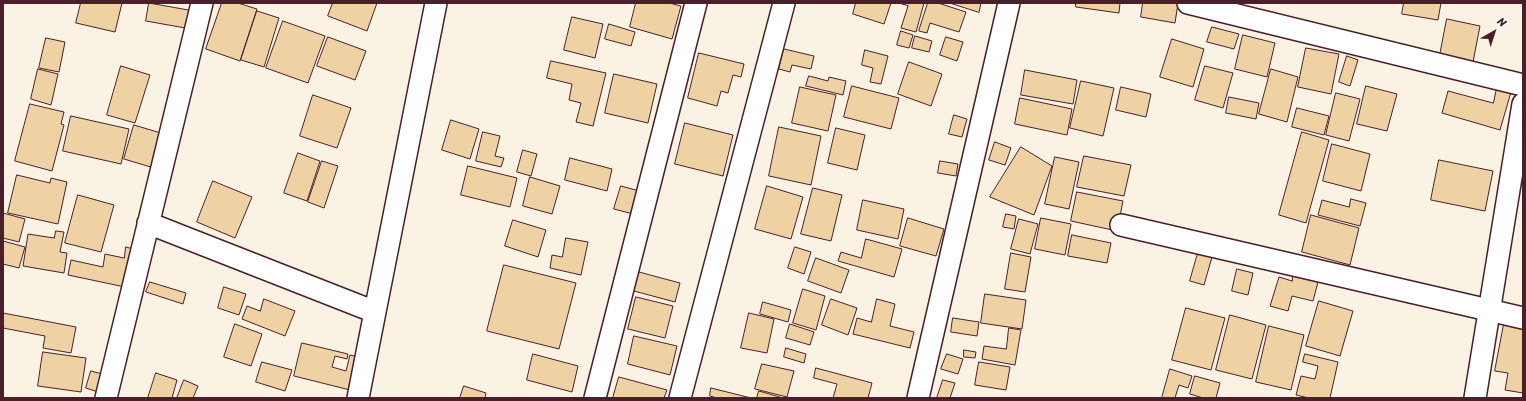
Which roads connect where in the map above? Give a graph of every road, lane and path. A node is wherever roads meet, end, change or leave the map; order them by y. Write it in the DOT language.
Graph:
graph roads {
  1 [pos="202,3"];
  2 [pos="436,3"];
  3 [pos="696,3"];
  4 [pos="784,3"];
  5 [pos="1009,3"];
  6 [pos="1188,3"];
  7 [pos="1523,85"];
  8 [pos="1523,104"];
  9 [pos="148,223"];
  10 [pos="1121,225"];
  11 [pos="1490,311"];
  12 [pos="375,312"];
  13 [pos="1523,318"];
  14 [pos="106,398"];
  15 [pos="358,398"];
  16 [pos="595,398"];
  17 [pos="680,398"];
  18 [pos="918,398"];
  19 [pos="1475,398"];
  1 -- 9 [label="street"];
  2 -- 12 [label="street"];
  3 -- 16 [label="street"];
  4 -- 17 [label="street"];
  5 -- 18 [label="street"];
  6 -- 7 [label="street"];
  8 -- 11 [label="street"];
  9 -- 12 [label="street"];
  9 -- 14 [label="street"];
  10 -- 11 [label="street"];
  11 -- 13 [label="street"];
  11 -- 19 [label="street"];
  12 -- 15 [label="street"];
}
